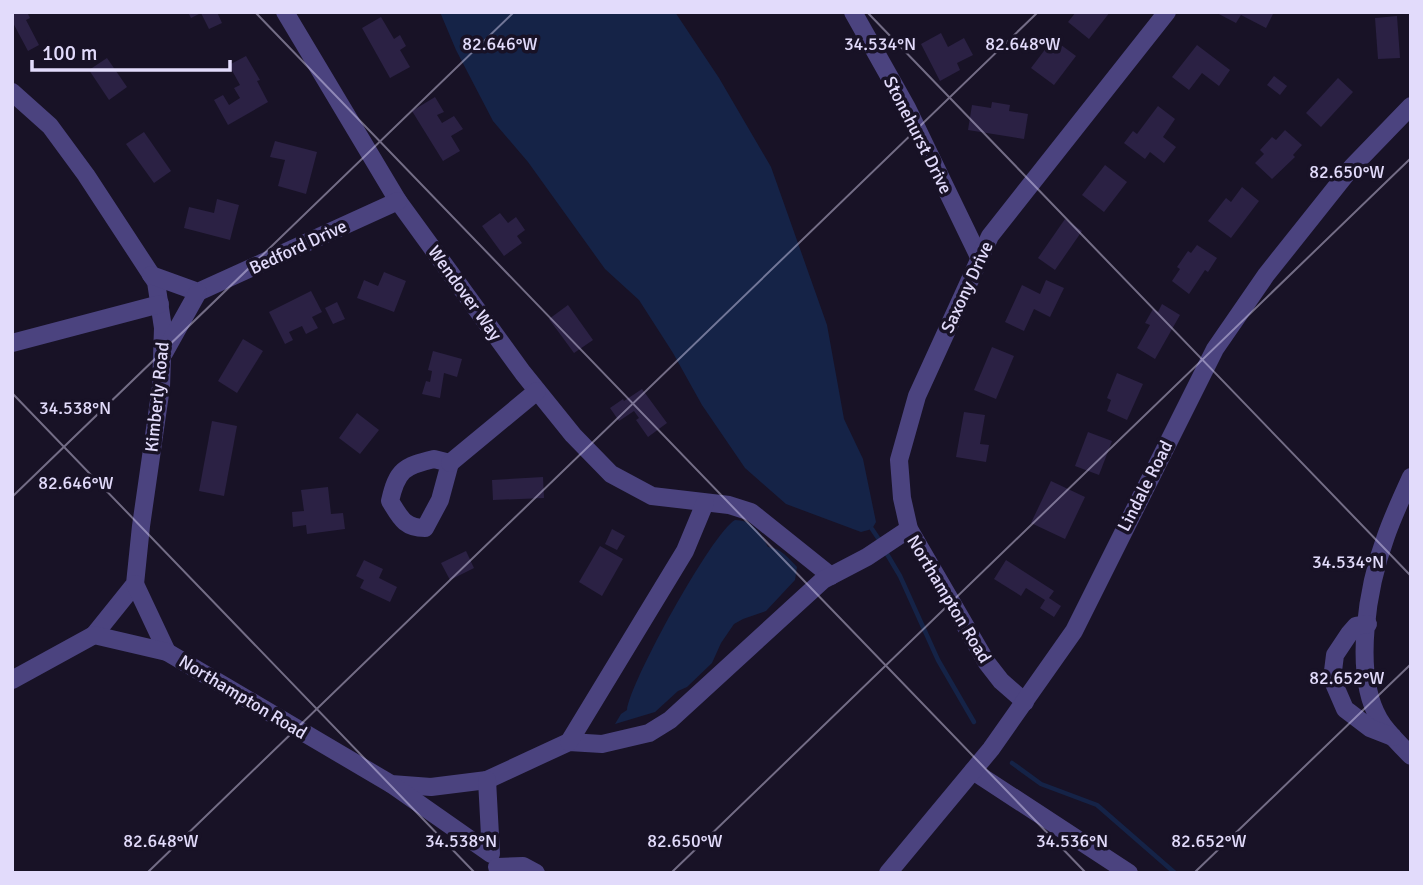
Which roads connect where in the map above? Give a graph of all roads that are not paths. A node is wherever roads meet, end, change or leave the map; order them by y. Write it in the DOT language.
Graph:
graph roads {
  1 [pos="285,12"];
  2 [pos="853,12"];
  3 [pos="1167,12"];
  4 [pos="12,92"];
  5 [pos="1411,106"];
  6 [pos="398,201"];
  7 [pos="979,259"];
  8 [pos="151,275"];
  9 [pos="198,292"];
  10 [pos="160,304"];
  11 [pos="12,343"];
  12 [pos="163,355"];
  13 [pos="537,391"];
  14 [pos="450,463"];
  15 [pos="1411,477"];
  16 [pos="705,503"];
  17 [pos="902,533"];
  18 [pos="831,576"];
  19 [pos="135,584"];
  20 [pos="1368,624"];
  21 [pos="94,635"];
  22 [pos="167,652"];
  23 [pos="12,680"];
  24 [pos="1025,702"];
  25 [pos="1393,737"];
  26 [pos="569,742"];
  27 [pos="1411,755"];
  28 [pos="973,771"];
  29 [pos="487,780"];
  30 [pos="391,784"];
  31 [pos="496,864"];
  32 [pos="536,873"];
  33 [pos="888,873"];
  34 [pos="1129,873"];
  1 -- 6 [label="street, Wendover Way"];
  2 -- 7 [label="street, Stonehurst Drive"];
  3 -- 7 [label="street, Saxony Drive"];
  4 -- 8 [label="street, Kimberly Road"];
  5 -- 24 [label="street, Lindale Road"];
  6 -- 9 [label="street, Bedford Drive"];
  6 -- 13 [label="street, Wendover Way"];
  7 -- 17 [label="street, Saxony Drive"];
  8 -- 9 [label="street"];
  8 -- 10 [label="street, Kimberly Road"];
  9 -- 12 [label="street"];
  10 -- 11 [label="street"];
  10 -- 12 [label="street, Kimberly Road"];
  12 -- 19 [label="street, Kimberly Road"];
  13 -- 14 [label="street"];
  13 -- 16 [label="street, Wendover Way"];
  15 -- 20 [label="street"];
  16 -- 18 [label="street"];
  16 -- 26 [label="street"];
  17 -- 18 [label="street, Northampton Road"];
  17 -- 24 [label="street, Northampton Road"];
  18 -- 26 [label="street, Northampton Road"];
  19 -- 21 [label="street"];
  19 -- 22 [label="street"];
  20 -- 25 [label="street"];
  20 -- 25 [label="street"];
  21 -- 22 [label="street, Northampton Road"];
  21 -- 23 [label="street"];
  22 -- 30 [label="street, Northampton Road"];
  24 -- 28 [label="street, Lindale Road"];
  25 -- 27 [label="street"];
  26 -- 29 [label="street, Northampton Road"];
  28 -- 33 [label="street, Lindale Road"];
  28 -- 34 [label="street"];
  29 -- 30 [label="street, Northampton Road"];
  29 -- 31 [label="street"];
  30 -- 31 [label="street, Northampton Road"];
  31 -- 32 [label="street"];
}
